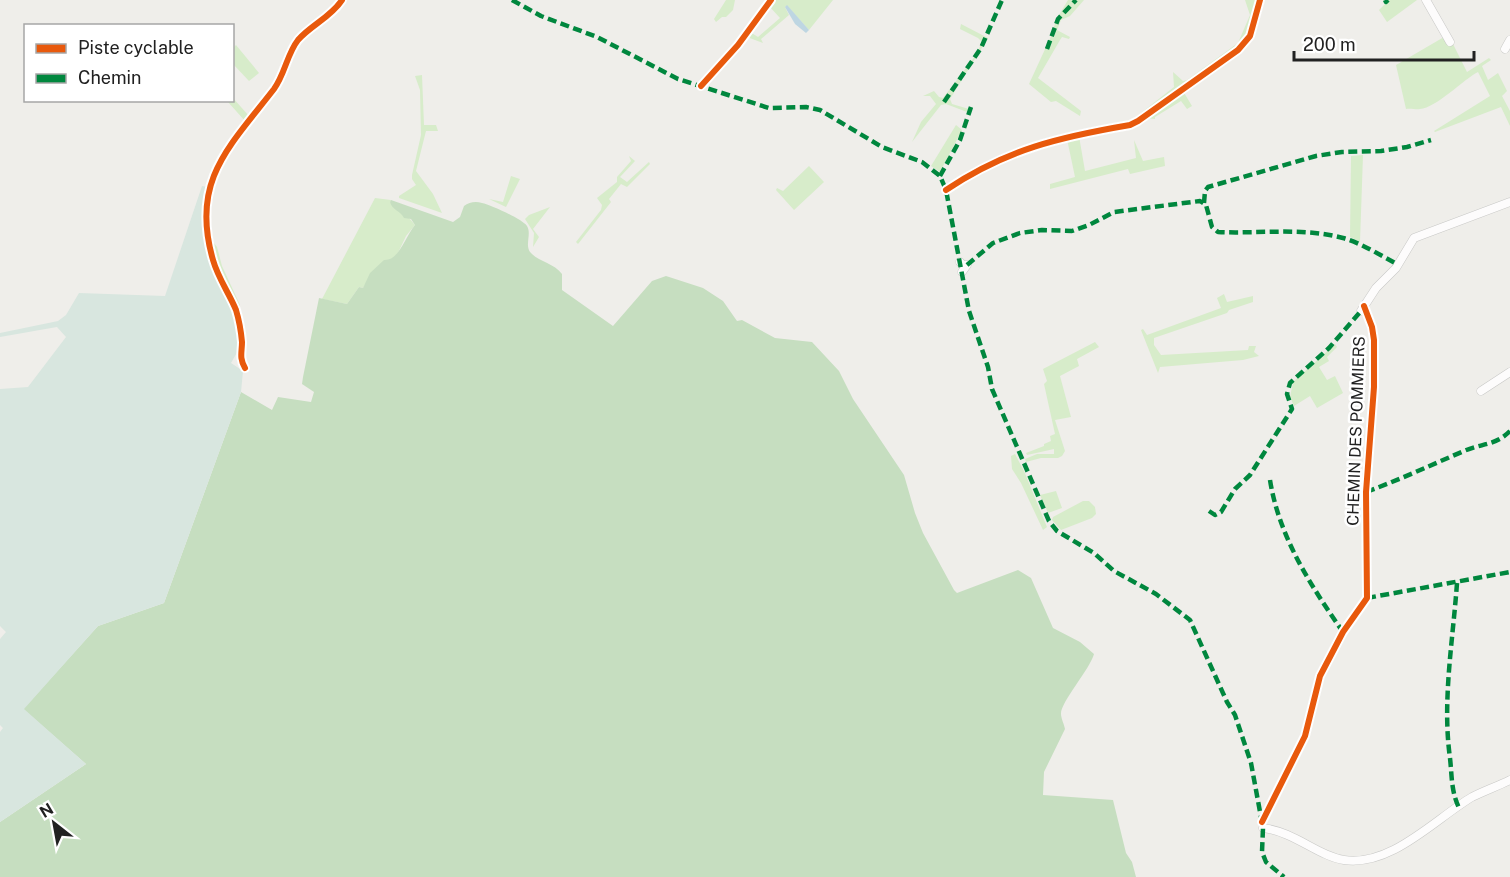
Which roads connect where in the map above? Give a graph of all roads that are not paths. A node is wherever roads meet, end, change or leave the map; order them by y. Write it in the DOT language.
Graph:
graph roads {
  1 [pos="342,0"];
  2 [pos="771,0"];
  3 [pos="1260,0"];
  4 [pos="1426,0"];
  5 [pos="1510,40"];
  6 [pos="1450,42"];
  7 [pos="1505,50"];
  8 [pos="701,86"];
  9 [pos="946,190"];
  10 [pos="1510,202"];
  11 [pos="960,262"];
  12 [pos="962,272"];
  13 [pos="245,368"];
  14 [pos="1510,372"];
  15 [pos="1481,391"];
  16 [pos="1510,780"];
  1 -- 13 [label="street"];
  2 -- 8 [label="street"];
  3 -- 9 [label="street"];
  4 -- 6 [label="street"];
  5 -- 7 [label="street"];
  10 -- 16 [label="street, CHEMIN DES POMMIERS"];
  11 -- 12 [label="street"];
  14 -- 15 [label="street"];
}
